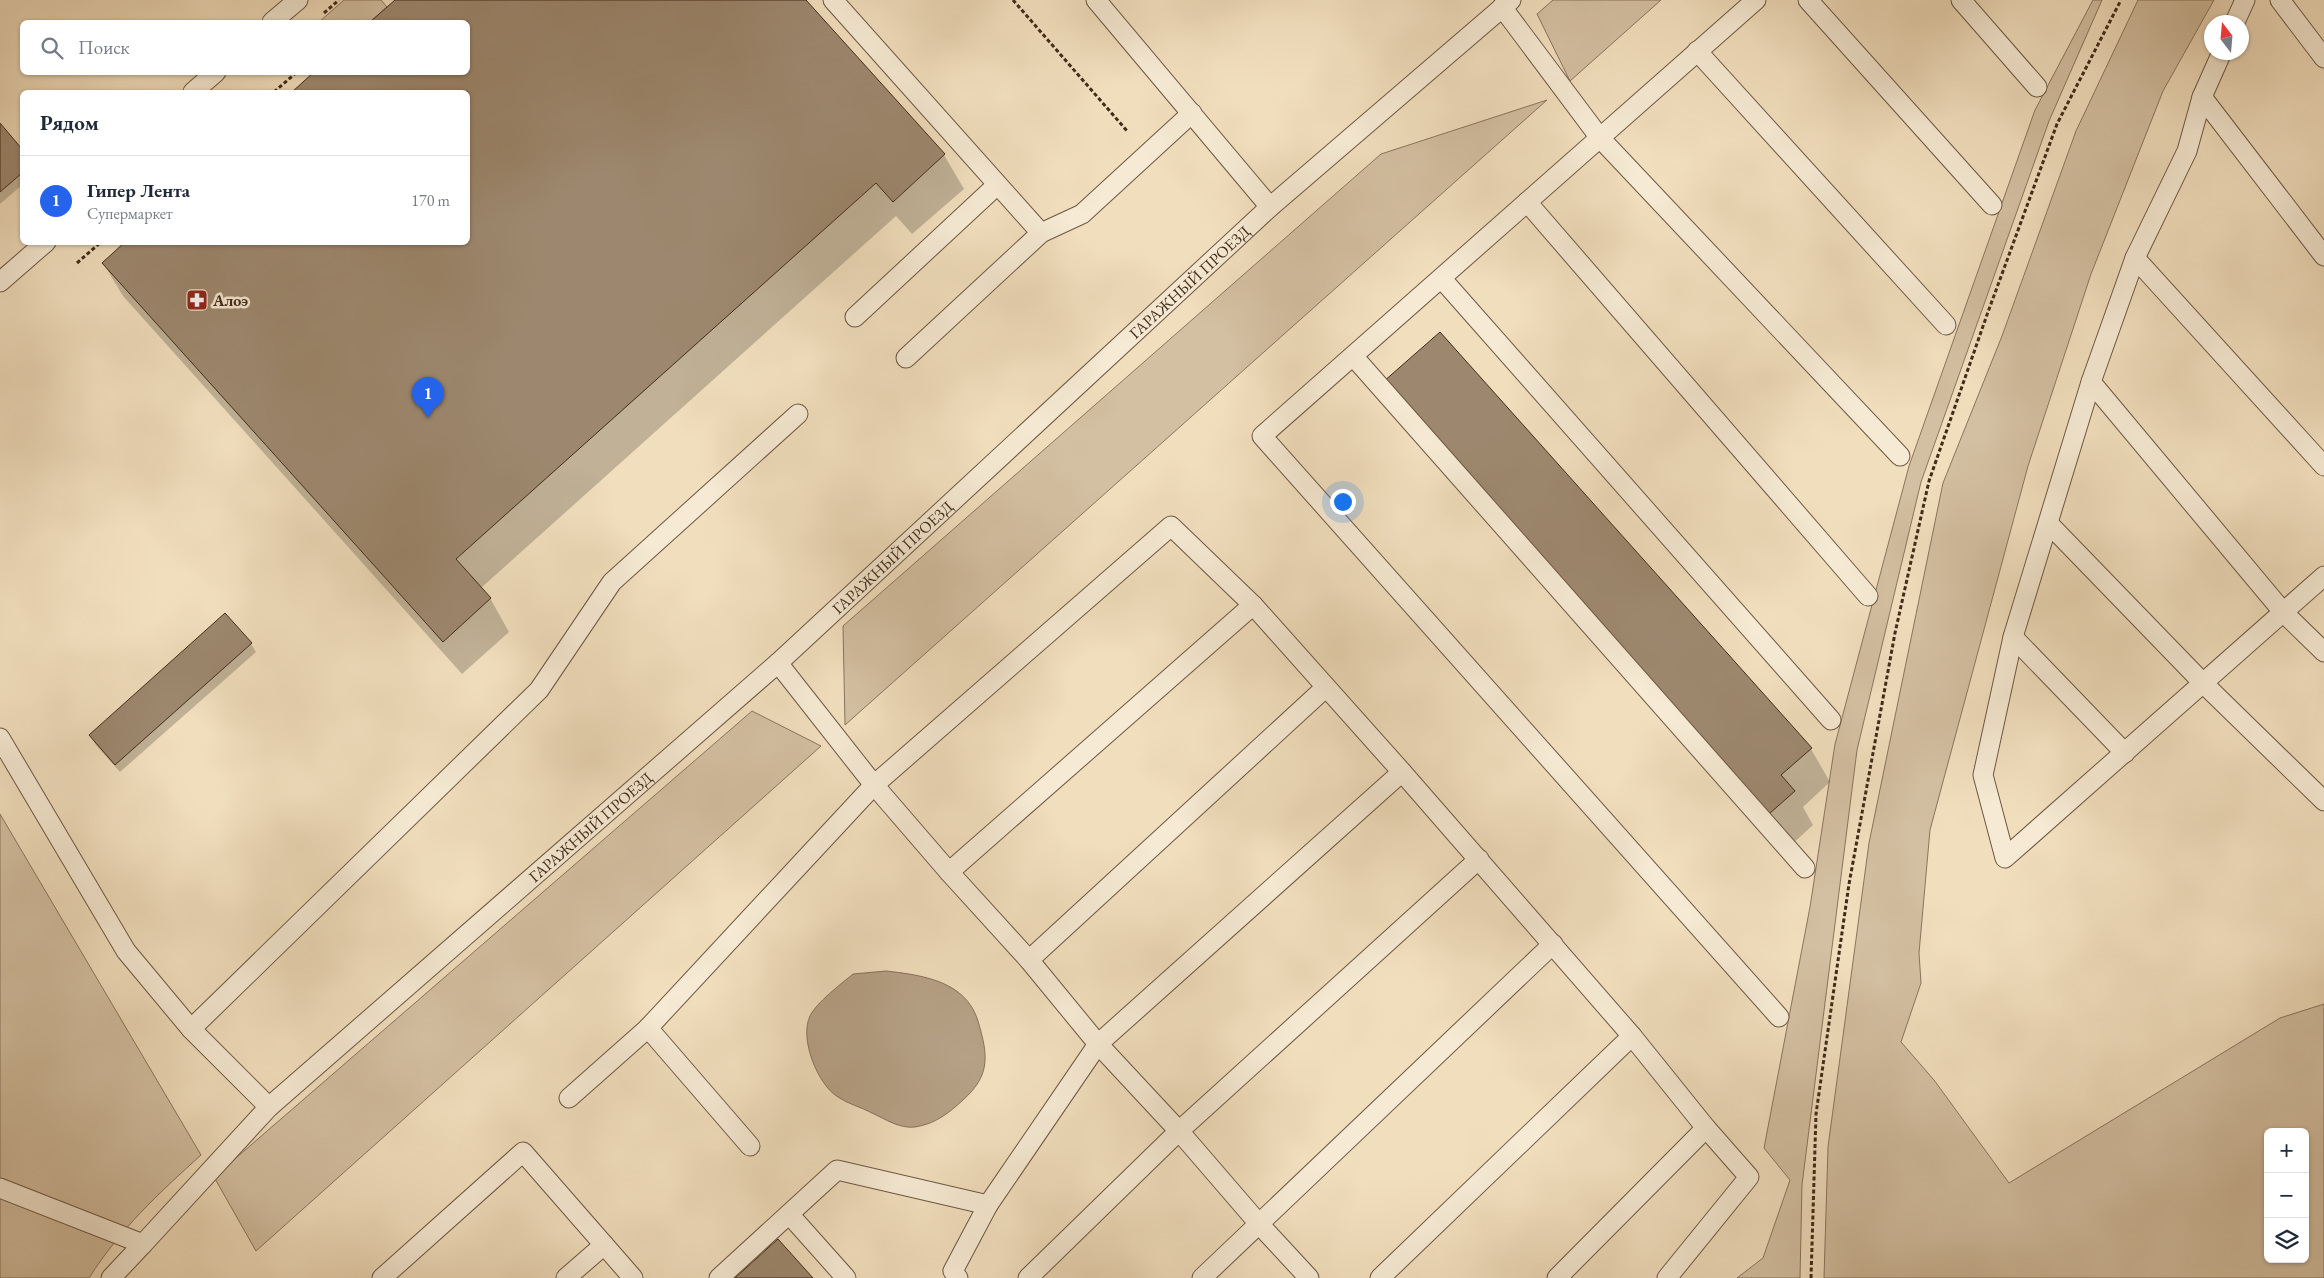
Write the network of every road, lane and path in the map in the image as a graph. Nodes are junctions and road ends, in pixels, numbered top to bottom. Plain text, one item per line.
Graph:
1 (298, 0) edge
2 (339, 0) edge
3 (833, 0) edge
4 (1013, 0) edge
5 (1756, 0) edge
6 (1808, 0) edge
7 (1961, 0) edge
8 (2121, 0) edge
9 (2244, 0) edge
10 (2280, 0) edge
11 (1102, 2) edge
12 (1507, 4) edge
13 (2238, 15) edge
14 (320, 17) dead end
15 (274, 20) edge
16 (1697, 51) junction
17 (2324, 58) edge
18 (2218, 60) edge
19 (213, 75) edge
20 (293, 75) edge
21 (2037, 87) dead end
22 (195, 90) edge
23 (276, 90) edge
24 (2202, 97) junction
25 (1192, 113) junction
26 (1600, 138) junction
27 (1149, 155) junction
28 (998, 185) junction
29 (1527, 202) junction
30 (1992, 206) dead end
31 (1270, 207) junction
32 (1041, 233) junction
33 (43, 245) edge
34 (98, 245) edge
35 (2324, 256) edge
36 (2136, 258) junction
37 (77, 263) dead end
38 (1442, 278) junction
39 (0, 282) edge
40 (855, 317) dead end
41 (1946, 325) dead end
42 (1353, 356) junction
43 (906, 358) dead end
44 (2091, 382) junction
45 (798, 414) dead end
46 (1900, 456) dead end
47 (2324, 466) edge
48 (2049, 524) junction
49 (2324, 576) edge
50 (1868, 596) dead end
51 (1253, 605) junction
52 (2284, 613) junction
53 (2013, 637) junction
54 (2324, 652) edge
55 (778, 663) junction
56 (2204, 684) junction
57 (1325, 688) junction
58 (1831, 720) dead end
59 (0, 738) edge
60 (2125, 753) junction
61 (1402, 772) junction
62 (874, 785) junction
63 (2324, 801) edge
64 (1479, 859) junction
65 (1805, 868) dead end
66 (949, 872) junction
67 (1552, 944) junction
68 (1029, 960) junction
69 (1779, 1017) dead end
70 (648, 1028) junction
71 (191, 1029) junction
72 (1632, 1036) junction
73 (1098, 1044) junction
74 (569, 1098) dead end
75 (269, 1107) junction
76 (1706, 1128) junction
77 (1179, 1130) junction
78 (750, 1146) dead end
79 (0, 1188) edge
80 (988, 1205) junction
81 (789, 1214) junction
82 (1260, 1225) junction
83 (143, 1244) junction
84 (604, 1245) junction
85 (111, 1278) edge
86 (382, 1278) edge
87 (566, 1278) edge
88 (633, 1278) edge
89 (719, 1278) edge
90 (846, 1278) edge
91 (958, 1278) edge
92 (1028, 1278) edge
93 (1202, 1278) edge
94 (1309, 1278) edge
95 (1380, 1278) edge
96 (1557, 1278) edge
97 (1667, 1278) edge
98 (1811, 1278) edge

1 - 15 lane
2 - 14 path
3 - 28 lane
4 - 27 path
5 - 16 lane
6 - 30 lane
7 - 21 lane
8 - 98 path
9 - 13 lane
10 - 17 lane
11 - 25 lane
12 - 26 lane
12 - 31 lane, ГАРАЖНЫЙ ПРОЕЗД
16 - 26 lane
16 - 41 lane
18 - 24 lane
19 - 22 lane
20 - 23 path
24 - 35 lane
24 - 36 lane
25 - 27 lane
25 - 31 lane
26 - 29 lane
26 - 46 lane
27 - 32 lane
28 - 32 lane
28 - 40 lane
29 - 38 lane
29 - 50 lane
31 - 55 lane, ГАРАЖНЫЙ ПРОЕЗД
32 - 43 lane
33 - 39 lane
34 - 37 path
36 - 44 lane
36 - 47 lane
38 - 42 lane
38 - 58 lane
42 - 65 lane
42 - 69 lane
44 - 48 lane
44 - 52 lane
45 - 71 lane
48 - 53 lane
48 - 56 lane
49 - 52 lane
51 - 57 lane
51 - 62 lane
51 - 66 lane
52 - 54 lane
52 - 56 lane
53 - 60 lane
53 - 60 lane
55 - 62 lane
55 - 75 lane, ГАРАЖНЫЙ ПРОЕЗД
56 - 60 lane
56 - 63 lane
57 - 61 lane
57 - 68 lane
59 - 71 lane
61 - 64 lane
61 - 73 lane
62 - 66 lane
62 - 70 lane
64 - 67 lane
64 - 77 lane
66 - 68 lane
67 - 72 lane
67 - 82 lane
68 - 73 lane
70 - 74 lane
70 - 78 lane
71 - 75 lane
72 - 76 lane
72 - 95 lane
73 - 77 lane
73 - 80 lane
75 - 83 lane, ГАРАЖНЫЙ ПРОЕЗД
76 - 96 lane
76 - 97 lane
77 - 82 lane
77 - 92 lane
79 - 83 lane
80 - 81 lane
80 - 91 lane
81 - 89 lane
81 - 90 lane
82 - 93 lane
82 - 94 lane
83 - 85 lane, ГАРАЖНЫЙ ПРОЕЗД
84 - 86 lane
84 - 87 lane
84 - 88 lane

